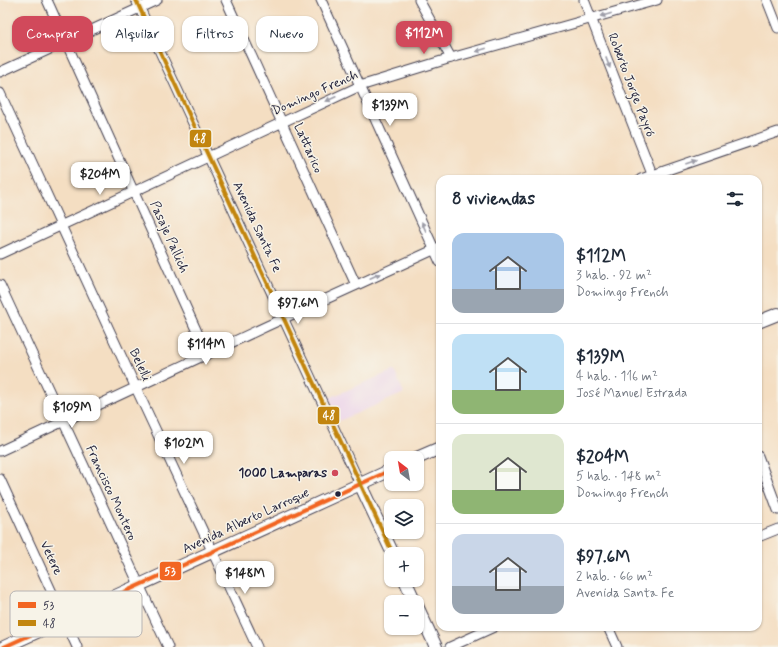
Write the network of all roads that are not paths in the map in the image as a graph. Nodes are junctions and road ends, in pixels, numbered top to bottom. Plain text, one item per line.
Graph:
1 (47, 0) edge
2 (157, 0) edge
3 (226, 0) edge
4 (321, 0) edge
5 (419, 0) edge
6 (584, 0) edge
7 (657, 0) edge
8 (767, 0) edge
9 (138, 4) edge
10 (55, 16) edge
11 (591, 19) junction
12 (93, 28) edge
13 (778, 28) edge
14 (45, 52) edge
15 (71, 52) edge
16 (451, 58) junction
17 (0, 72) edge
18 (360, 86) junction
19 (0, 93) edge
20 (282, 122) junction
21 (778, 132) edge
22 (209, 156) junction
23 (652, 175) edge
24 (659, 175) edge
25 (134, 191) junction
26 (61, 226) junction
27 (436, 246) edge
28 (436, 248) edge
29 (0, 254) edge
30 (0, 284) edge
31 (356, 285) junction
32 (778, 314) edge
33 (284, 318) junction
34 (762, 320) edge
35 (207, 354) junction
36 (136, 388) junction
37 (63, 422) junction
38 (436, 450) edge
39 (0, 451) edge
40 (424, 455) edge
41 (762, 467) edge
42 (384, 473) edge
43 (0, 479) edge
44 (360, 484) junction
45 (778, 510) edge
46 (778, 529) edge
47 (762, 535) edge
48 (390, 547) edge
49 (213, 551) junction
50 (139, 585) junction
51 (52, 591) edge
52 (126, 591) edge
53 (142, 591) edge
54 (142, 591) edge
55 (424, 621) edge
56 (485, 631) edge
57 (610, 631) edge
58 (26, 637) edge
59 (73, 637) edge
60 (4, 647) edge
61 (78, 647) edge
62 (168, 647) edge
63 (257, 647) edge
64 (436, 647) edge
65 (450, 647) edge
66 (617, 647) edge

1 - 10 street, Pasaje Pallich
2 - 9 street
3 - 20 street, Lattarico
4 - 18 street
5 - 16 street
6 - 11 street, Roberto Jorge Payró
7 -> 11 street, Domingo French
8 - 13 street
9 - 12 street
9 - 22 street, Avenida Santa Fe
11 -> 16 street, Domingo French
11 -> 23 street, Roberto Jorge Payró
14 - 17 street
15 - 25 street, Pasaje Pallich
16 - 18 street, Domingo French
18 -> 20 street, Domingo French
27 -> 18 street
19 - 26 street, Belelli
20 - 22 street, Domingo French
20 - 31 street, Lattarico
24 -> 21 street
22 - 25 street, Domingo French
22 - 33 street, Avenida Santa Fe
25 - 26 street, Domingo French
25 - 35 street, Pasaje Pallich
26 - 29 street, Domingo French
26 - 36 street, Belelli
31 -> 28 street
30 - 37 street, Francisco Montero
31 - 33 street
32 - 34 main road
33 - 35 street
33 - 44 street, Avenida Santa Fe
35 - 36 street
36 - 37 street
36 - 49 street, Belelli
37 - 39 street
37 - 50 street, Francisco Montero
38 - 40 main road
41 - 45 street
42 - 44 main road, Avenida Alberto Larroque
43 - 51 street, Vetere
44 - 48 main road, Avenida Santa Fe
44 - 49 main road, Avenida Alberto Larroque
46 - 47 street
49 - 50 main road, Avenida Alberto Larroque
49 - 63 street, Belelli
50 - 52 main road, Avenida Alberto Larroque
50 - 53 street, Francisco Montero
54 - 62 street, Francisco Montero
55 - 64 main road
56 - 65 street
57 - 66 street
58 - 60 main road, Avenida Alberto Larroque
59 - 61 street, Vetere

